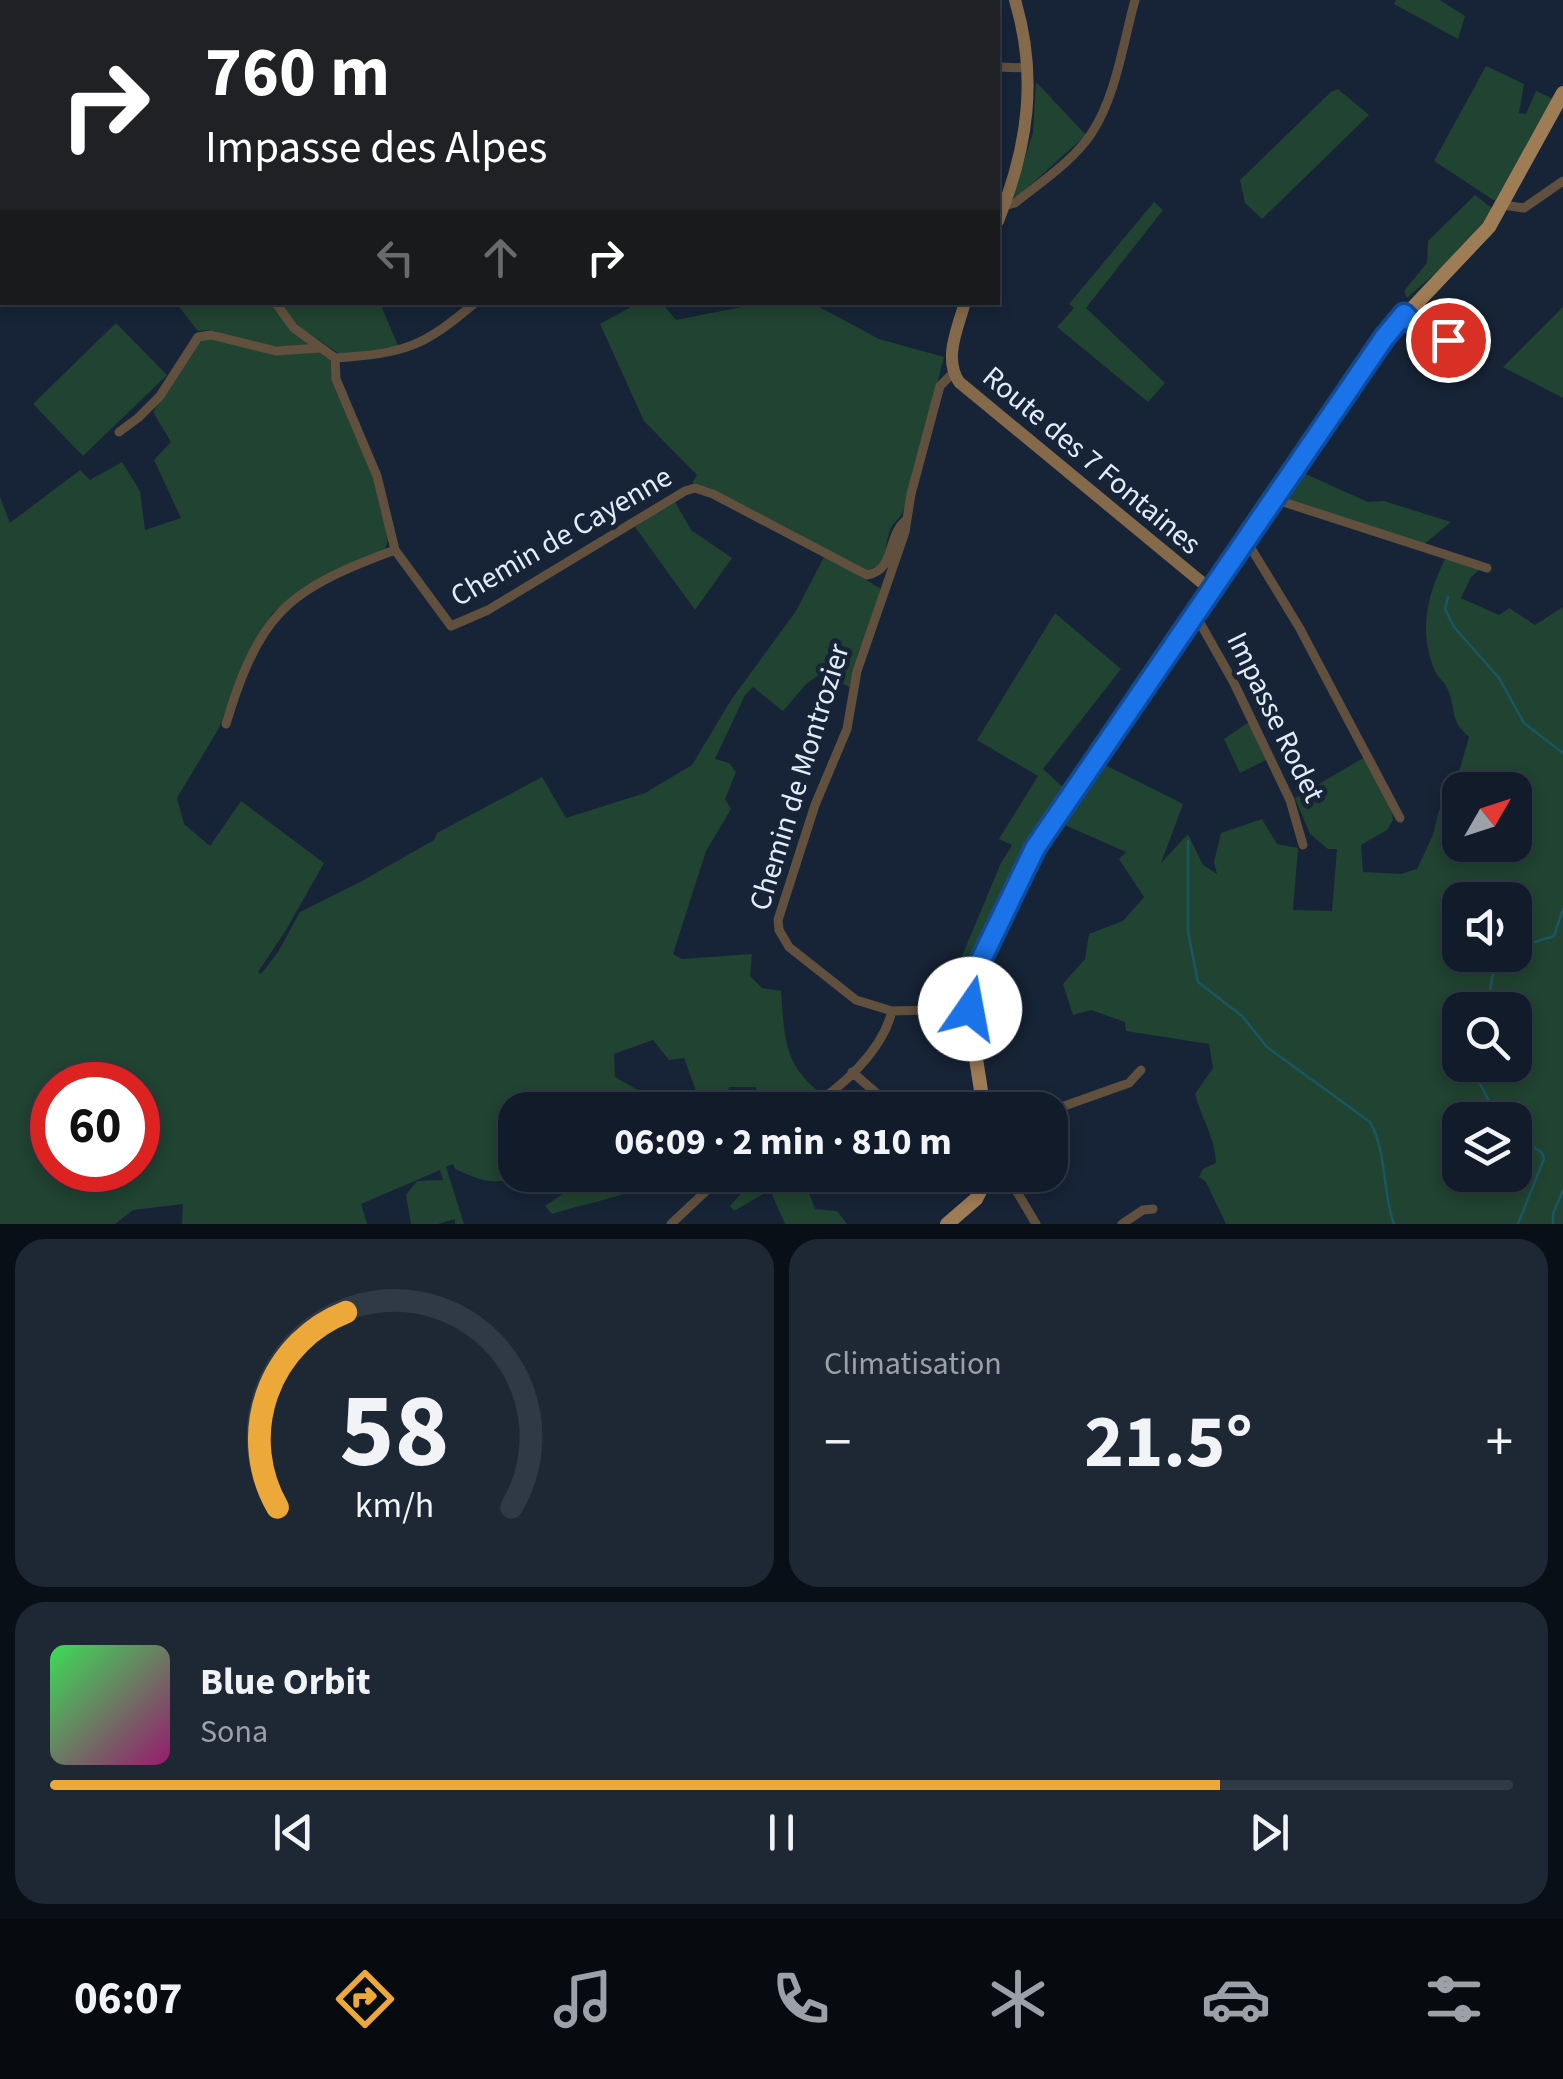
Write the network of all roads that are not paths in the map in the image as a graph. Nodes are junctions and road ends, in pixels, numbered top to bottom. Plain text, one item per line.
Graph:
1 (1016, 0) edge
2 (1136, 0) edge
3 (1000, 67) edge
4 (1028, 68) junction
5 (1563, 93) edge
6 (1561, 188) edge
7 (1004, 206) junction
8 (1503, 206) junction
9 (1000, 216) edge
10 (278, 305) edge
11 (472, 305) edge
12 (964, 305) edge
13 (1404, 314) junction
14 (320, 348) junction
15 (1472, 352) dead end
16 (335, 358) junction
17 (953, 373) junction
18 (118, 432) dead end
19 (1274, 499) junction
20 (906, 520) junction
21 (1246, 540) junction
22 (395, 550) junction
23 (1487, 568) dead end
24 (1211, 590) junction
25 (1195, 614) junction
26 (226, 724) dead end
27 (1400, 818) dead end
28 (1303, 845) dead end
29 (970, 1009) junction
30 (892, 1011) junction
31 (1141, 1070) dead end
32 (852, 1072) junction
33 (828, 1092) edge
34 (875, 1092) edge
35 (982, 1092) edge
36 (1068, 1105) edge
37 (705, 1192) edge
38 (980, 1192) edge
39 (1017, 1192) edge
40 (1153, 1210) dead end
41 (670, 1224) edge
42 (947, 1224) edge
43 (1036, 1224) edge
44 (1122, 1224) edge

1 - 4 street
2 - 7 street
3 - 4 street
4 - 7 street
5 - 8 main road
6 - 8 street
7 - 9 street
8 - 13 main road
10 - 14 street
11 - 16 street
12 - 17 street, Route des 7 Fontaines
13 - 15 street
13 - 19 main road
14 - 16 street
14 - 18 street
16 - 22 street, Chemin de Cayenne
17 - 20 street, Chemin de Montrozier
17 - 24 street, Route des 7 Fontaines
19 - 21 main road
19 - 23 street
20 - 22 street, Chemin de Cayenne
20 - 30 street, Chemin de Montrozier
21 - 24 main road
21 - 27 street
22 - 26 street
24 - 25 main road
25 - 28 street, Impasse Rodet
25 - 29 main road
29 - 30 street, Chemin de Montrozier
29 - 35 main road
30 - 32 street
31 - 36 street
32 - 33 street
32 - 34 street
37 - 41 street
38 - 42 main road
39 - 43 street
40 - 44 street

